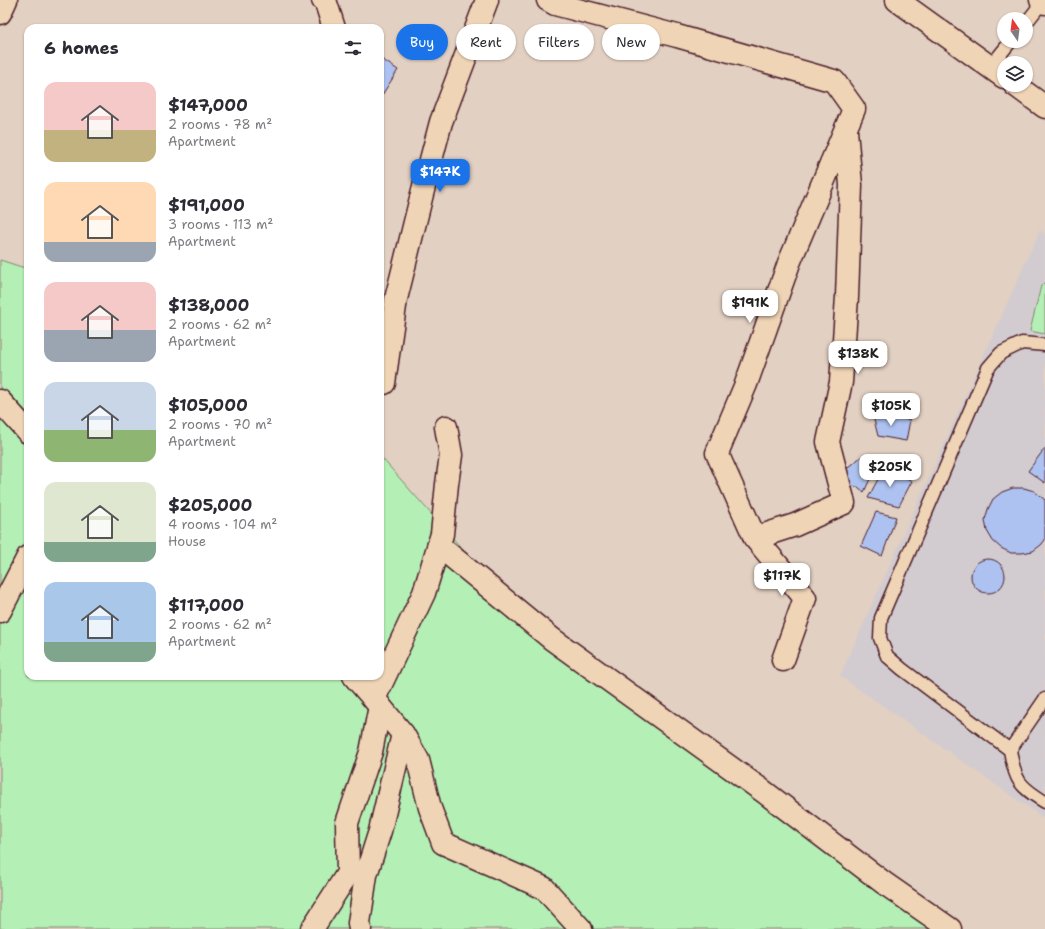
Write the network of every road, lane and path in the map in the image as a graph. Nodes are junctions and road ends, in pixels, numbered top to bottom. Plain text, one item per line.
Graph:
1 (6, 0) edge
2 (323, 0) edge
3 (487, 0) edge
4 (548, 0) edge
5 (897, 0) edge
6 (1043, 1) edge
7 (0, 13) edge
8 (1033, 14) edge
9 (333, 24) edge
10 (997, 72) edge
11 (1025, 92) edge
12 (1045, 107) edge
13 (846, 129) junction
14 (1045, 345) edge
15 (384, 383) dead end
16 (0, 401) edge
17 (446, 427) dead end
18 (24, 428) edge
19 (755, 538) junction
20 (439, 546) junction
21 (24, 565) edge
22 (0, 611) edge
23 (782, 660) dead end
24 (384, 678) edge
25 (357, 680) edge
26 (383, 680) edge
27 (374, 699) junction
28 (1045, 699) edge
29 (403, 734) junction
30 (1010, 750) junction
31 (1045, 802) edge
32 (312, 929) edge
33 (360, 929) edge
34 (581, 929) edge
35 (950, 929) edge

1 - 7 main road
2 - 9 main road
3 - 15 main road
4 - 13 main road
5 - 10 main road
6 - 8 lane
11 - 12 main road
13 - 19 main road
13 - 19 main road
14 - 30 lane
16 - 18 main road
17 - 20 main road
19 - 23 main road
20 - 24 main road
20 - 35 main road
21 - 22 main road
25 - 27 main road
26 - 27 main road
27 - 29 main road
27 - 32 main road
28 - 30 lane
29 - 33 main road
29 - 34 main road
30 - 31 lane

